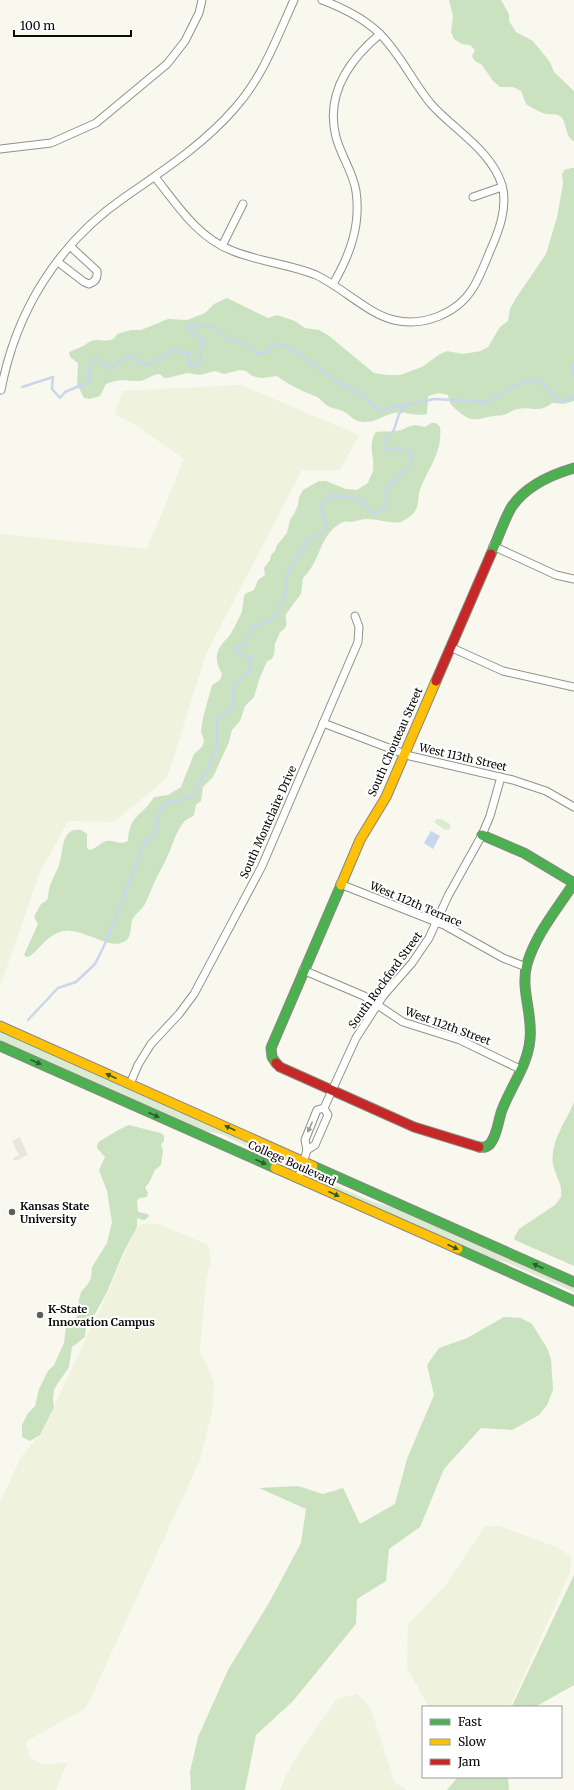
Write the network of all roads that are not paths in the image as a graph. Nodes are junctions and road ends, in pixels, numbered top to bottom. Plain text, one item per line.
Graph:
1 (202, 0) edge
2 (294, 0) edge
3 (322, 0) edge
4 (380, 34) junction
5 (0, 149) edge
6 (155, 177) junction
7 (502, 186) junction
8 (472, 197) dead end
9 (243, 204) dead end
10 (70, 246) junction
11 (222, 246) junction
12 (58, 262) junction
13 (333, 284) junction
14 (1, 390) dead end
15 (574, 468) edge
16 (493, 546) junction
17 (574, 579) edge
18 (355, 616) dead end
19 (450, 647) junction
20 (574, 687) edge
21 (324, 723) junction
22 (405, 754) junction
23 (501, 777) junction
24 (574, 807) edge
25 (482, 835) junction
26 (574, 883) edge
27 (340, 884) junction
28 (436, 922) junction
29 (526, 967) junction
30 (303, 970) junction
31 (377, 1006) junction
32 (0, 1026) edge
33 (0, 1046) edge
34 (522, 1070) junction
35 (130, 1084) junction
36 (332, 1090) junction
37 (324, 1108) junction
38 (307, 1150) junction
39 (304, 1161) junction
40 (298, 1179) junction
41 (574, 1282) edge
42 (574, 1301) edge

1 - 5 street
2 - 6 street
3 - 4 street
4 - 7 street
4 - 13 street
6 - 10 street
6 - 11 street
7 - 8 street
7 - 13 street
9 - 11 street
10 - 12 street
10 - 12 street
11 - 13 street
12 - 14 street
15 - 16 street, South Chouteau Street
16 - 17 street
16 - 19 street, South Chouteau Street
18 - 21 street, South Montclaire Drive
19 - 20 street
19 - 22 street, South Chouteau Street
21 - 22 street, West 113th Street
21 - 35 street, South Montclaire Drive
22 - 23 street, West 113th Street
22 - 27 street, South Chouteau Street
23 - 24 street, West 113th Street
23 - 25 street, South Rockford Street
25 - 26 street
25 - 28 street, South Rockford Street
26 - 29 street
27 - 28 street, West 112th Terrace
27 - 30 street, South Chouteau Street
28 - 29 street, West 112th Terrace
28 - 31 street, South Rockford Street
29 - 34 street
30 - 31 street, West 112th Street
30 - 36 street, South Chouteau Street
31 - 34 street, West 112th Street
31 - 36 street, South Rockford Street
35 -> 32 street, College Boulevard
33 -> 40 street, College Boulevard
34 - 36 street
39 -> 35 street, College Boulevard
36 - 37 street, South Rockford Street
37 -> 38 street, South Rockford Street
37 - 38 street, South Rockford Street
38 - 39 street, South Rockford Street
39 - 40 street, South Rockford Street
41 -> 39 street, College Boulevard
40 -> 42 street, College Boulevard

